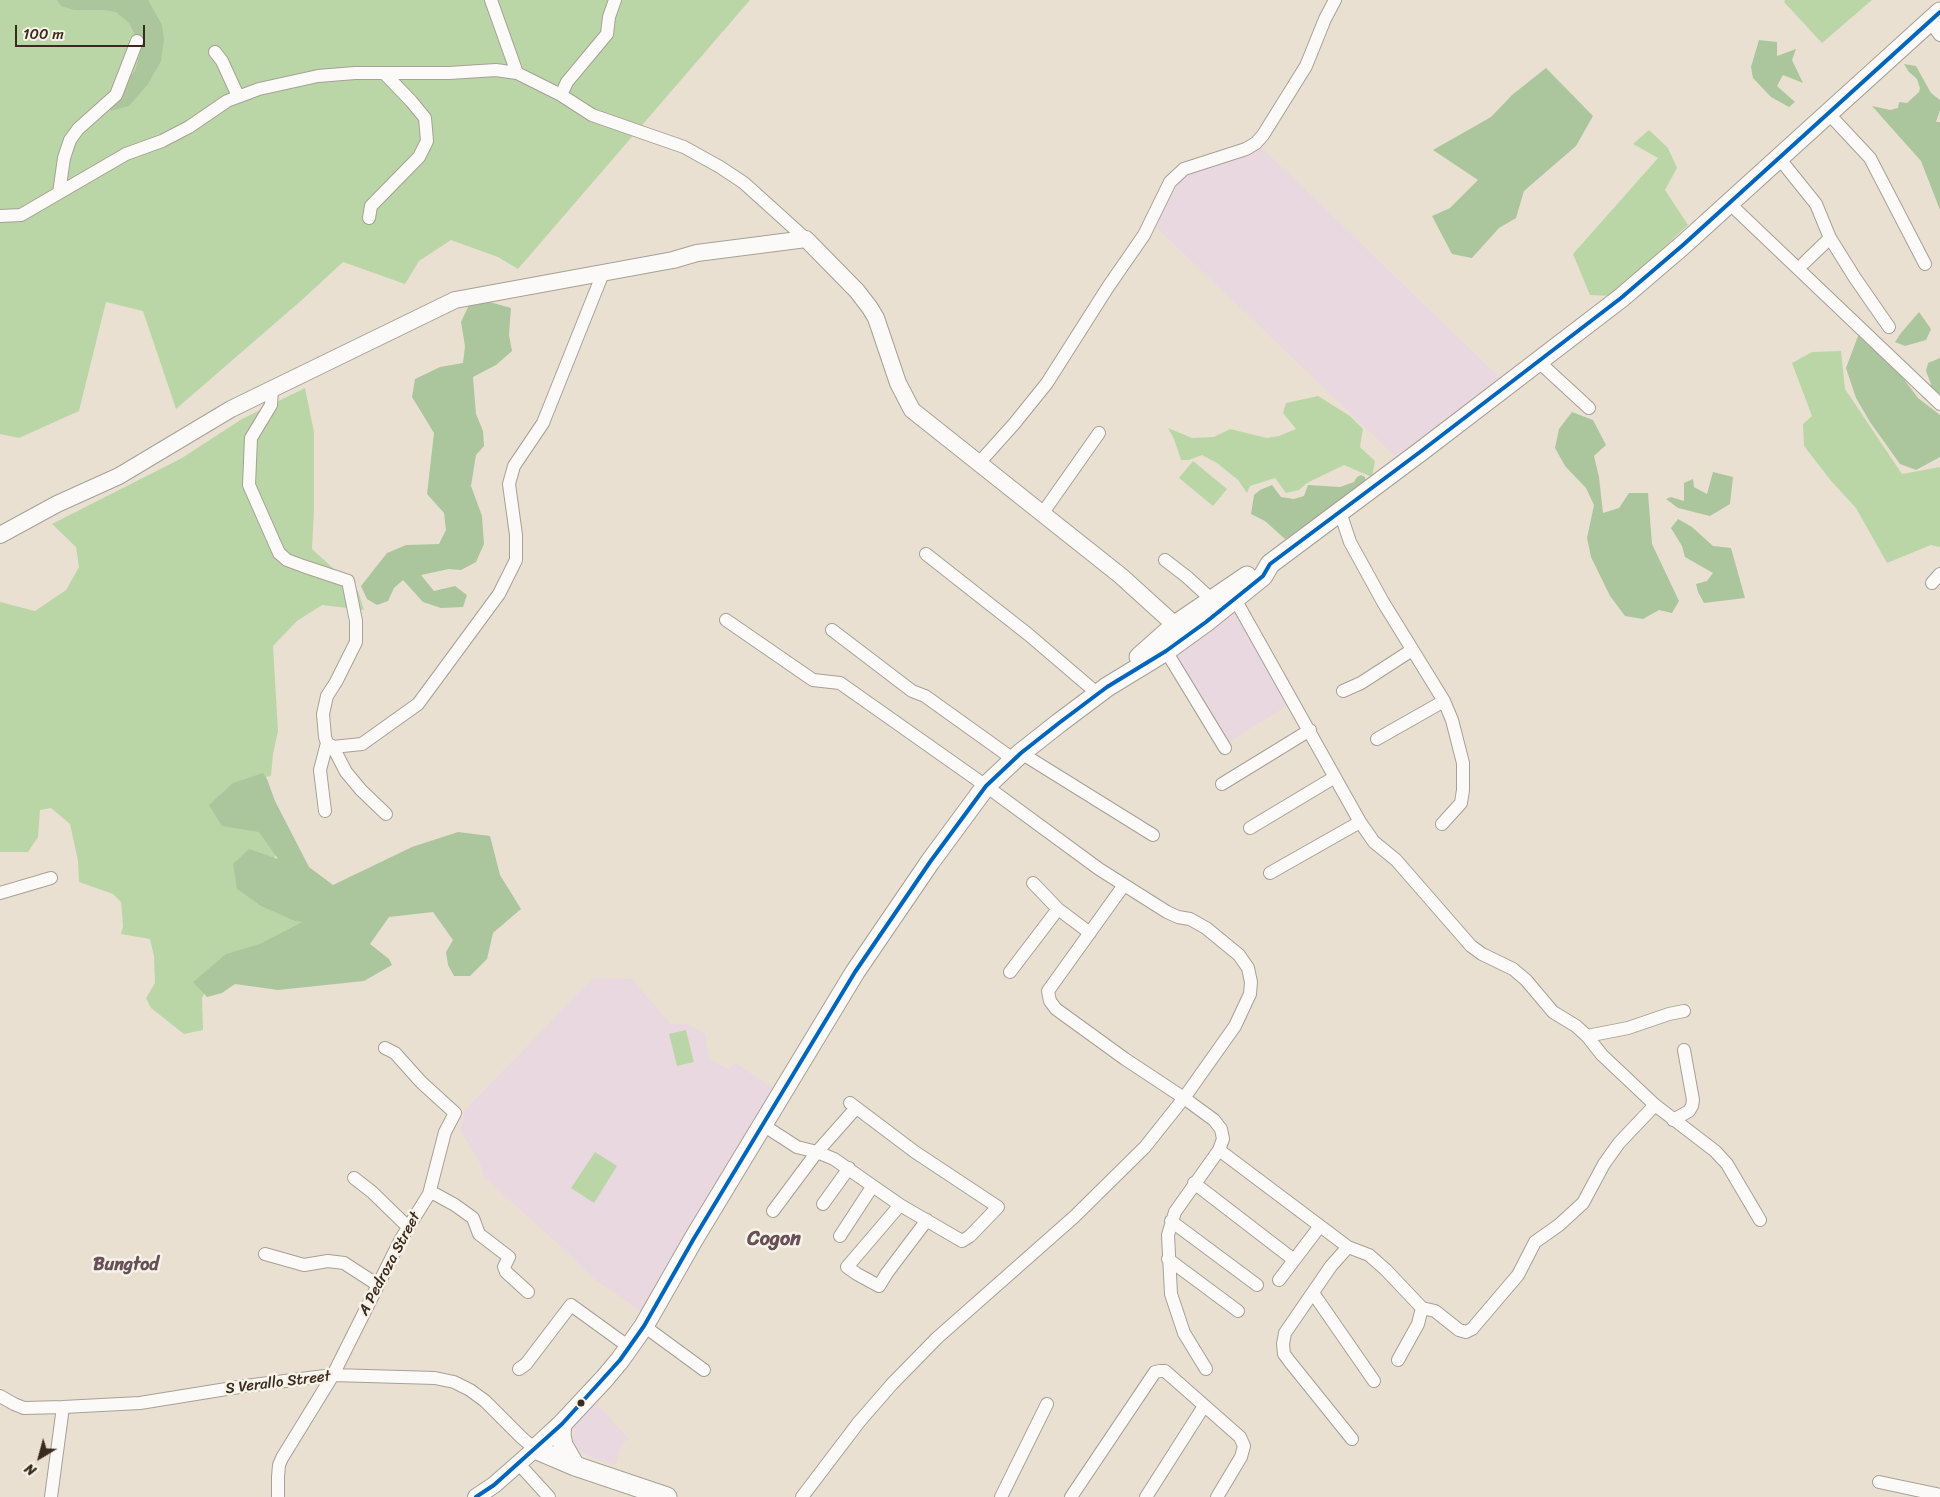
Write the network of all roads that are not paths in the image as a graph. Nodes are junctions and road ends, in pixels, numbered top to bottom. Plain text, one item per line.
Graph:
1 (491, 0) edge
2 (615, 0) edge
3 (1335, 0) edge
4 (1936, 23) edge
5 (137, 41) dead end
6 (215, 52) dead end
7 (384, 73) junction
8 (517, 73) junction
9 (561, 95) junction
10 (238, 96) junction
11 (1828, 113) junction
12 (1779, 158) junction
13 (59, 193) junction
14 (1729, 203) junction
15 (0, 216) edge
16 (369, 218) dead end
17 (1830, 238) junction
18 (806, 239) junction
19 (1804, 264) dead end
20 (1926, 264) dead end
21 (603, 273) junction
22 (1889, 327) dead end
23 (1540, 362) junction
24 (273, 388) junction
25 (1940, 404) edge
26 (1590, 408) dead end
27 (1099, 433) dead end
28 (979, 464) junction
29 (1340, 512) junction
30 (1042, 514) junction
31 (0, 535) edge
32 (926, 554) dead end
33 (1165, 560) dead end
34 (1232, 594) junction
35 (1211, 599) junction
36 (726, 620) dead end
37 (1196, 620) junction
38 (832, 630) dead end
39 (1180, 632) junction
40 (1412, 650) junction
41 (1166, 651) junction
42 (1102, 690) junction
43 (1342, 691) dead end
44 (1444, 701) junction
45 (1310, 730) junction
46 (1377, 738) dead end
47 (330, 745) junction
48 (1225, 748) dead end
49 (1017, 756) junction
50 (1335, 777) junction
51 (1222, 784) dead end
52 (986, 786) junction
53 (325, 811) dead end
54 (386, 814) dead end
55 (1360, 822) junction
56 (1442, 824) dead end
57 (1250, 828) dead end
58 (1153, 835) dead end
59 (1270, 872) dead end
60 (51, 878) dead end
61 (1033, 883) dead end
62 (1124, 886) junction
63 (0, 893) edge
64 (1058, 909) junction
65 (1090, 933) junction
66 (1010, 972) dead end
67 (1684, 1011) dead end
68 (1587, 1036) junction
69 (386, 1048) dead end
70 (1684, 1050) dead end
71 (1184, 1098) junction
72 (1655, 1105) junction
73 (1673, 1120) junction
74 (762, 1125) junction
75 (1219, 1150) junction
76 (817, 1152) junction
77 (849, 1168) junction
78 (354, 1178) dead end
79 (1194, 1183) junction
80 (872, 1187) junction
81 (429, 1194) junction
82 (823, 1204) dead end
83 (900, 1205) junction
84 (773, 1211) dead end
85 (926, 1220) junction
86 (1760, 1220) dead end
87 (1171, 1221) junction
88 (408, 1226) junction
89 (1320, 1226) junction
90 (840, 1236) dead end
91 (1348, 1247) junction
92 (265, 1254) dead end
93 (1168, 1259) junction
94 (1294, 1260) junction
95 (1279, 1280) dead end
96 (378, 1285) junction
97 (1257, 1285) dead end
98 (528, 1292) dead end
99 (1313, 1293) junction
100 (1422, 1308) junction
101 (1238, 1311) dead end
102 (644, 1326) junction
103 (629, 1347) junction
104 (1398, 1360) dead end
105 (519, 1369) dead end
106 (1206, 1369) dead end
107 (704, 1370) dead end
108 (333, 1375) junction
109 (1374, 1381) dead end
110 (0, 1396) edge
111 (1047, 1404) dead end
112 (1204, 1406) junction
113 (63, 1407) junction
114 (562, 1424) junction
115 (1352, 1439) dead end
116 (535, 1449) junction
117 (518, 1463) junction
118 (575, 1466) junction
119 (1879, 1482) dead end
120 (1940, 1495) edge
121 (50, 1497) edge
122 (278, 1497) edge
123 (476, 1497) edge
124 (549, 1497) edge
125 (666, 1497) edge
126 (802, 1497) edge
127 (1000, 1497) edge
128 (1071, 1497) edge
129 (1146, 1497) edge
130 (1217, 1497) edge

1 - 8 street
2 - 9 street
3 - 28 street
4 - 11 highway
5 - 13 street
6 - 10 street
7 - 8 street
7 - 10 street
7 - 16 street
8 - 9 street
9 - 18 street
10 - 13 street
11 - 12 highway
11 - 20 street
12 - 14 highway
12 - 17 street
13 - 15 street
14 - 23 highway
14 - 25 street
17 - 19 street
17 - 22 street
18 - 21 main road
18 - 28 main road
21 - 24 main road
21 - 47 street
23 - 26 street
23 - 29 highway
24 - 31 main road
24 - 47 street
27 - 30 street
28 - 30 main road
29 - 34 highway
29 - 40 street
30 - 39 main road
32 - 42 street
33 - 35 street
34 - 35 highway
34 - 37 highway
34 - 45 street
35 - 37 highway
36 - 52 street
37 - 39 highway
38 - 49 street
39 - 41 highway
39 - 42 highway
40 - 43 street
40 - 44 street
41 - 42 highway
41 - 48 street
42 - 49 highway
44 - 46 street
44 - 56 street
45 - 50 street
45 - 51 street
47 - 53 street
47 - 54 street
49 - 52 highway
49 - 58 street
50 - 55 street
50 - 57 street
52 - 62 street
52 - 74 highway
55 - 59 street
55 - 68 street
60 - 63 street
61 - 64 street
62 - 65 street
62 - 71 street
64 - 65 street
64 - 66 street
65 - 71 street
67 - 68 street
68 - 72 street
69 - 81 street, A Pedroza Street
70 - 73 street
71 - 75 street
71 - 126 street
72 - 73 street
72 - 100 street
73 - 86 street
74 - 76 street
74 - 102 highway
75 - 79 street
75 - 89 street
76 - 77 street
76 - 84 street
76 - 85 street
77 - 80 street
77 - 82 street
78 - 88 street
79 - 87 street
79 - 94 street
80 - 83 street
80 - 90 street
81 - 88 street, A Pedroza Street
81 - 98 street
83 - 85 street
83 - 85 street
87 - 93 street
87 - 97 street
88 - 96 street, A Pedroza Street
89 - 91 street
89 - 94 street
91 - 99 street
91 - 100 street
92 - 96 street
93 - 101 street
93 - 106 street
94 - 95 street
96 - 108 street, A Pedroza Street
99 - 109 street
99 - 115 street
100 - 104 street
102 - 103 highway
102 - 107 street
103 - 105 street
103 - 114 highway
108 - 113 street, S Verallo Street
108 - 116 street, S Verallo Street
108 - 122 street, A Pedroza Street
110 - 113 street, S Verallo Street
111 - 127 street
112 - 128 street
112 - 129 street
112 - 130 street
113 - 121 street
114 - 116 highway
114 - 118 highway
116 - 117 main road
116 - 118 highway
117 - 123 main road
117 - 124 street
118 - 125 highway
119 - 120 street

